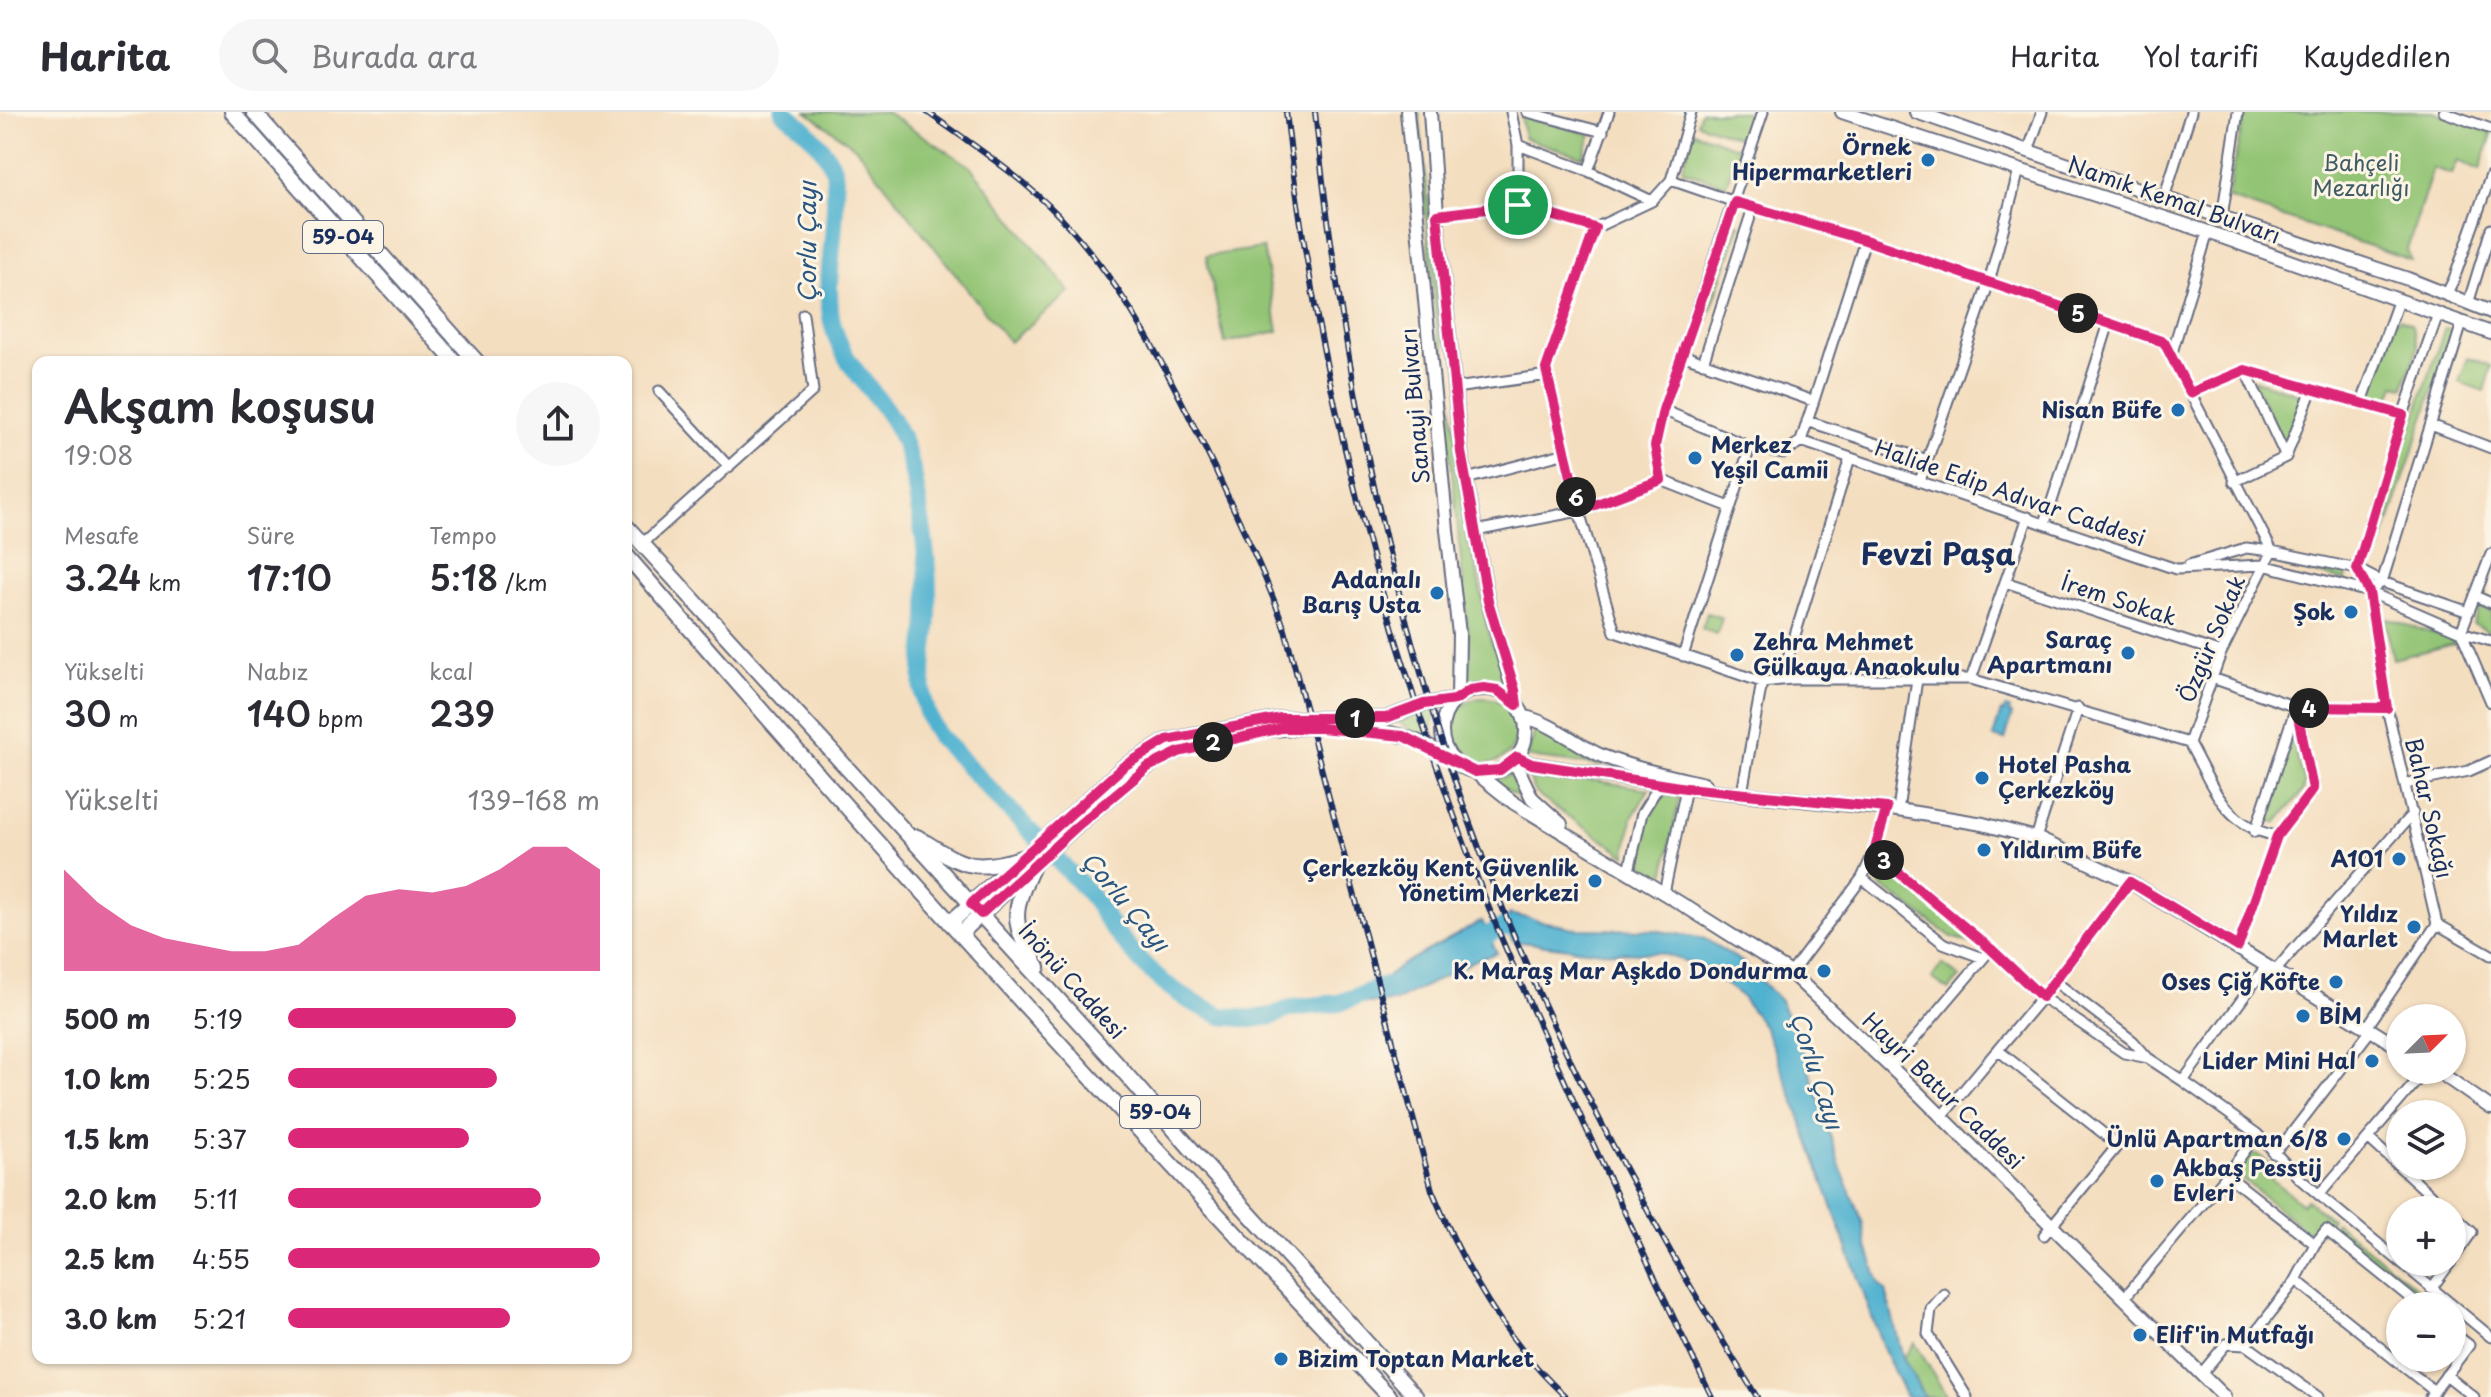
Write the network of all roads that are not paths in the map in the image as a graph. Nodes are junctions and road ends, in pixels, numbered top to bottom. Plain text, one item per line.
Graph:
1 (232, 112) edge
2 (254, 112) edge
3 (1407, 112) edge
4 (1430, 112) edge
5 (1511, 112) edge
6 (1527, 112) edge
7 (1609, 112) edge
8 (1691, 112) edge
9 (1763, 112) edge
10 (1842, 112) edge
11 (1916, 112) edge
12 (2042, 112) edge
13 (2238, 112) edge
14 (2444, 112) edge
15 (2187, 113) edge
16 (2491, 129) edge
17 (1603, 132) junction
18 (1518, 145) junction
19 (2028, 151) junction
20 (2019, 170) junction
21 (1588, 171) junction
22 (2491, 175) edge
23 (1671, 180) junction
24 (2164, 198) junction
25 (1652, 201) junction
26 (1735, 202) junction
27 (1518, 205) junction
28 (1753, 208) junction
29 (1437, 215) junction
30 (2222, 217) junction
31 (1595, 228) junction
32 (2491, 229) edge
33 (2208, 232) junction
34 (1865, 240) junction
35 (1989, 282) junction
36 (2446, 295) junction
37 (2399, 299) junction
38 (2468, 304) junction
39 (2491, 312) edge
40 (803, 314) dead end
41 (2438, 314) junction
42 (2109, 323) junction
43 (2462, 323) junction
44 (2491, 333) edge
45 (1682, 355) junction
46 (450, 356) edge
47 (472, 356) edge
48 (2171, 356) junction
49 (1703, 363) junction
50 (2245, 370) junction
51 (1548, 375) junction
52 (1455, 388) junction
53 (2312, 389) junction
54 (659, 391) dead end
55 (2190, 393) junction
56 (1813, 401) junction
57 (2362, 402) junction
58 (1663, 410) junction
59 (2403, 415) junction
60 (1807, 421) junction
61 (2431, 425) junction
62 (1801, 441) junction
63 (1750, 447) junction
64 (2491, 448) edge
65 (1566, 453) junction
66 (2286, 457) junction
67 (1850, 458) junction
68 (1927, 460) junction
69 (729, 467) junction
70 (1466, 479) junction
71 (1661, 480) junction
72 (1920, 481) junction
73 (2234, 482) junction
74 (1730, 507) junction
75 (1579, 511) junction
76 (2028, 517) junction
77 (2045, 523) junction
78 (1475, 531) junction
79 (632, 533) edge
80 (642, 544) junction
81 (2272, 551) junction
82 (2491, 554) edge
83 (632, 562) edge
84 (2263, 565) junction
85 (2176, 569) junction
86 (2357, 569) junction
87 (2005, 582) junction
88 (2382, 582) junction
89 (2369, 592) junction
90 (2475, 596) junction
91 (2491, 603) edge
92 (2469, 612) junction
93 (2461, 632) junction
94 (2491, 641) edge
95 (2221, 653) junction
96 (1683, 656) junction
97 (2212, 678) junction
98 (1917, 679) junction
99 (1971, 679) junction
100 (1781, 680) junction
101 (1762, 682) junction
102 (1456, 699) junction
103 (2491, 702) edge
104 (1517, 705) junction
105 (2296, 707) junction
106 (2078, 708) junction
107 (2387, 708) junction
108 (1524, 717) junction
109 (2189, 743) junction
110 (1516, 758) junction
111 (1452, 759) junction
112 (2491, 761) edge
113 (1475, 772) junction
114 (1660, 784) junction
115 (2405, 784) junction
116 (1686, 788) junction
117 (1742, 793) junction
118 (1893, 809) junction
119 (2413, 813) junction
120 (1072, 822) junction
121 (903, 828) junction
122 (2255, 832) junction
123 (2277, 836) junction
124 (2036, 838) junction
125 (1874, 852) junction
126 (1601, 855) junction
127 (1028, 862) junction
128 (1629, 871) junction
129 (1862, 878) junction
130 (2130, 882) junction
131 (1664, 893) junction
132 (976, 909) junction
133 (2437, 924) junction
134 (955, 928) junction
135 (2238, 947) junction
136 (1991, 949) junction
137 (2491, 955) edge
138 (1983, 958) junction
139 (2271, 968) junction
140 (1791, 973) junction
141 (2053, 980) junction
142 (2042, 997) junction
143 (1058, 998) junction
144 (2369, 1029) junction
145 (2386, 1039) edge
146 (1999, 1051) junction
147 (2148, 1058) junction
148 (1890, 1068) junction
149 (2183, 1081) junction
150 (2414, 1084) edge
151 (2456, 1084) edge
152 (2491, 1108) edge
153 (1942, 1116) junction
154 (2257, 1134) junction
155 (2368, 1138) junction
156 (2273, 1153) junction
157 (2227, 1175) junction
158 (2319, 1195) junction
159 (2432, 1196) edge
160 (2048, 1230) junction
161 (2315, 1244) junction
162 (2440, 1276) edge
163 (2296, 1280) junction
164 (2431, 1289) junction
165 (2403, 1292) edge
166 (1944, 1294) dead end
167 (2125, 1297) junction
168 (2481, 1329) junction
169 (2491, 1337) edge
170 (2466, 1343) edge
171 (2246, 1345) junction
172 (2469, 1345) junction
173 (2201, 1374) junction
174 (2446, 1375) junction
175 (2432, 1394) edge
176 (1390, 1397) edge
177 (1416, 1397) edge
178 (1967, 1397) edge
179 (2224, 1397) edge
180 (2318, 1397) edge
181 (2474, 1397) edge

1 - 46 main road, 59-04
2 - 47 main road, 59-04
3 - 102 main road, Sanayi Bulvarı
4 - 29 main road, Sanayi Bulvarı
5 - 18 street
6 - 17 street
7 - 17 street
8 - 23 street
9 - 26 street
10 - 20 main road, Namık Kemal Bulvarı
11 - 19 main road, Namık Kemal Bulvarı
12 - 19 street
13 - 30 street
14 - 16 street
15 - 24 street
17 - 21 street
18 - 21 street
18 - 27 street
19 - 24 main road, Namık Kemal Bulvarı
20 - 33 main road, Namık Kemal Bulvarı
20 - 35 street
21 - 25 street
22 - 36 street
23 - 25 street
23 - 26 street
24 - 30 main road, Namık Kemal Bulvarı
25 - 31 street
26 - 28 street
26 - 45 street
27 - 29 street
27 - 31 street
28 - 34 street
28 - 49 street
29 - 52 main road, Sanayi Bulvarı
30 - 36 main road, Namık Kemal Bulvarı
31 - 51 street
32 - 38 street
33 - 37 main road, Namık Kemal Bulvarı
33 - 48 street
34 - 35 street
34 - 56 street
35 - 42 street
35 - 68 street
36 - 38 main road, Namık Kemal Bulvarı
36 - 41 main road
37 - 41 main road, Namık Kemal Bulvarı
37 - 57 street
38 - 39 main road, Namık Kemal Bulvarı
38 - 43 main road
40 - 69 street
41 - 43 main road, Namık Kemal Bulvarı
41 - 59 street
42 - 48 street
42 - 77 street
43 - 44 main road, Namık Kemal Bulvarı
43 - 61 street
45 - 49 street
45 - 58 street
48 - 55 street
49 - 56 street
50 - 53 street
50 - 55 street
50 - 66 street
51 - 52 street
51 - 65 street
52 - 70 main road, Sanayi Bulvarı
53 - 57 street
53 - 66 street
54 - 69 street
55 - 73 street
56 - 60 street
57 - 59 street
58 - 63 street
58 - 71 street
59 - 86 street
60 - 62 street
60 - 68 street, Halide Edip Adıvar Caddesi
61 - 64 street
61 - 88 street
62 - 63 street
62 - 67 street, Halide Edip Adıvar Caddesi
63 - 74 street
65 - 70 street
65 - 75 street
66 - 73 street
67 - 72 street, Halide Edip Adıvar Caddesi
67 - 100 street
68 - 72 street
69 - 80 street
70 - 78 main road, Sanayi Bulvarı
71 - 74 street
71 - 75 street
72 - 76 street, Halide Edip Adıvar Caddesi
73 - 81 street
74 - 96 street
75 - 78 street
75 - 96 street
76 - 77 street, Halide Edip Adıvar Caddesi
76 - 87 street
77 - 85 street, Halide Edip Adıvar Caddesi
78 - 104 main road, Sanayi Bulvarı
79 - 80 main road, İnönü Caddesi / 59-04
80 - 121 main road, İnönü Caddesi / 59-04
81 - 84 street, Özgür Sokak
81 - 85 street
81 - 86 street
82 - 90 street
83 - 134 main road, 59-04
84 - 85 street, Halide Edip Adıvar Caddesi
84 - 89 street, Halide Edip Adıvar Caddesi
84 - 95 street, Özgür Sokak
86 - 88 street
86 - 89 street, Bahar Sokağı
87 - 95 street, İrem Sokak
87 - 99 street
88 - 89 street
88 - 92 street
89 - 93 street, Halide Edip Adıvar Caddesi
89 - 107 street, Bahar Sokağı
90 - 91 street
90 - 92 street
92 - 93 street
93 - 94 street, Halide Edip Adıvar Caddesi
93 - 103 street
95 - 97 street, Özgür Sokak
96 - 101 street
97 - 105 street
97 - 109 street, Özgür Sokak
98 - 99 street
98 - 100 street
98 - 118 street
99 - 106 street
100 - 101 street
101 - 117 street
102 - 104 main road
102 - 111 main road
102 - 120 main road
104 - 108 main road
105 - 107 street
105 - 122 street
105 - 123 street
106 - 109 street
106 - 124 street
107 - 115 street, Bahar Sokağı
108 - 110 main road
108 - 117 main road
109 - 122 street
110 - 113 main road
110 - 114 main road
110 - 126 main road, Hayri Batur Caddesi
111 - 113 main road
111 - 120 main road
112 - 115 street
113 - 126 main road, Hayri Batur Caddesi
114 - 116 main road
114 - 128 street
115 - 119 street, Bahar Sokağı
116 - 117 main road
116 - 131 street
117 - 118 main road
118 - 124 main road
118 - 125 street
119 - 133 street, Bahar Sokağı
119 - 139 street
120 - 127 main road
121 - 127 main road
121 - 132 main road, İnönü Caddesi / 59-04
122 - 123 street
123 - 135 street
124 - 130 main road
125 - 129 street
125 - 136 street
126 - 128 main road, Hayri Batur Caddesi
127 - 132 main road
127 - 143 main road
128 - 131 main road, Hayri Batur Caddesi
129 - 138 street
129 - 140 street
130 - 135 main road
130 - 141 street
131 - 140 main road, Hayri Batur Caddesi
132 - 134 main road
132 - 143 main road, İnönü Caddesi / 59-04
133 - 137 street
133 - 144 street
134 - 176 main road, 59-04
135 - 139 main road
136 - 138 street
136 - 142 street
138 - 148 street
139 - 144 main road
139 - 149 street
140 - 148 main road, Hayri Batur Caddesi
141 - 142 street
141 - 147 street
142 - 146 street
142 - 147 street
143 - 177 main road, İnönü Caddesi / 59-04
144 - 145 main road
144 - 156 street
146 - 153 street
146 - 160 street
147 - 149 street
148 - 153 main road, Hayri Batur Caddesi
149 - 154 street
150 - 155 street
151 - 152 main road
153 - 160 main road, Hayri Batur Caddesi
154 - 156 street
154 - 157 street
155 - 158 street
155 - 159 street
156 - 158 street
157 - 161 street
157 - 167 street
158 - 164 street
160 - 167 main road, Hayri Batur Caddesi
161 - 163 street
161 - 165 street
162 - 164 street
163 - 171 street
163 - 175 street
164 - 168 street
166 - 178 street
167 - 173 main road, Hayri Batur Caddesi
168 - 169 street
168 - 172 street
170 - 172 street
171 - 173 street
171 - 180 street
172 - 174 street
173 - 179 main road, Hayri Batur Caddesi
174 - 175 street
174 - 181 street

